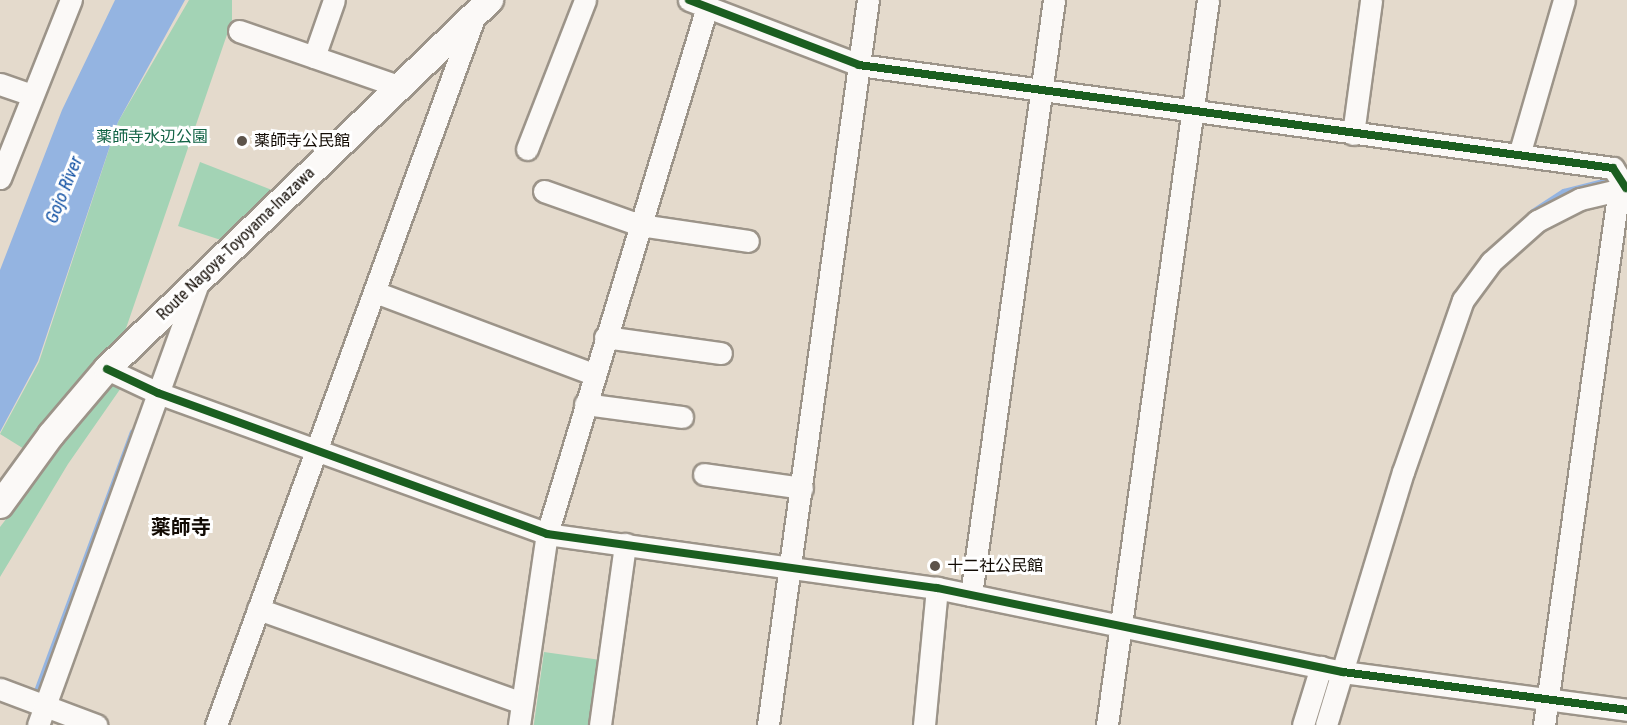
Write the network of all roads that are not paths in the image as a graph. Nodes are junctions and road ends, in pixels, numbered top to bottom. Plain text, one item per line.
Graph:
1 (71, 0) edge
2 (334, 0) edge
3 (585, 0) edge
4 (868, 0) edge
5 (1054, 0) edge
6 (1208, 0) edge
7 (1371, 0) edge
8 (1564, 0) edge
9 (698, 3) edge
10 (482, 4) edge
11 (239, 31) dead end
12 (314, 57) junction
13 (859, 65) junction
14 (0, 84) edge
15 (398, 86) junction
16 (1041, 92) junction
17 (32, 95) junction
18 (1192, 112) junction
19 (1353, 134) junction
20 (527, 149) dead end
21 (1519, 156) junction
22 (0, 178) edge
23 (1621, 183) edge
24 (544, 191) dead end
25 (640, 225) junction
26 (748, 241) dead end
27 (198, 282) junction
28 (375, 292) junction
29 (605, 337) junction
30 (721, 353) dead end
31 (107, 369) junction
32 (593, 374) junction
33 (158, 393) junction
34 (585, 404) junction
35 (682, 417) dead end
36 (317, 450) junction
37 (704, 474) dead end
38 (802, 488) junction
39 (0, 505) edge
40 (547, 534) junction
41 (625, 544) junction
42 (792, 568) junction
43 (937, 588) junction
44 (970, 595) junction
45 (258, 609) junction
46 (1121, 626) junction
47 (1321, 667) junction
48 (1343, 672) junction
49 (0, 689) edge
50 (1548, 699) junction
51 (522, 703) junction
52 (1627, 710) edge
53 (41, 715) edge
54 (96, 725) edge
55 (216, 725) edge
56 (519, 725) edge
57 (600, 725) edge
58 (768, 725) edge
59 (924, 725) edge
60 (1107, 725) edge
61 (1303, 725) edge
62 (1326, 725) edge
63 (1544, 725) edge

1 - 17 street
2 - 12 street
3 - 20 street
4 - 13 street
5 - 16 street
6 - 18 street
7 - 19 street
8 - 21 street
9 - 13 street
9 - 25 street
10 - 15 main road, Route Nagoya-Toyoyama-Inazawa
10 - 28 street
11 - 12 street
12 - 15 street
13 - 16 street
13 - 38 street
14 - 17 street
15 - 27 main road, Route Nagoya-Toyoyama-Inazawa
16 - 18 street
16 - 44 street
17 - 22 street
18 - 19 street
18 - 46 street
19 - 21 street
21 - 23 street
23 - 48 street
23 - 50 street
24 - 25 street
25 - 26 street
25 - 29 street
27 - 31 main road, Route Nagoya-Toyoyama-Inazawa
27 - 33 street
28 - 32 street
28 - 36 street
29 - 30 street
29 - 32 street
31 - 33 street
31 - 39 main road, Route Nagoya-Toyoyama-Inazawa
32 - 34 street
33 - 36 street
33 - 53 street
34 - 35 street
34 - 40 street
36 - 40 street
36 - 45 street
37 - 38 street
38 - 42 street
40 - 41 street
40 - 51 street
41 - 42 street
41 - 57 street
42 - 43 street
42 - 58 street
43 - 44 street
43 - 59 street
44 - 46 street
45 - 51 street
45 - 55 street
46 - 47 street
46 - 60 street
47 - 48 street
47 - 61 street
48 - 50 street
48 - 62 street
49 - 53 street
50 - 52 street
50 - 63 street
51 - 56 street
53 - 54 street

